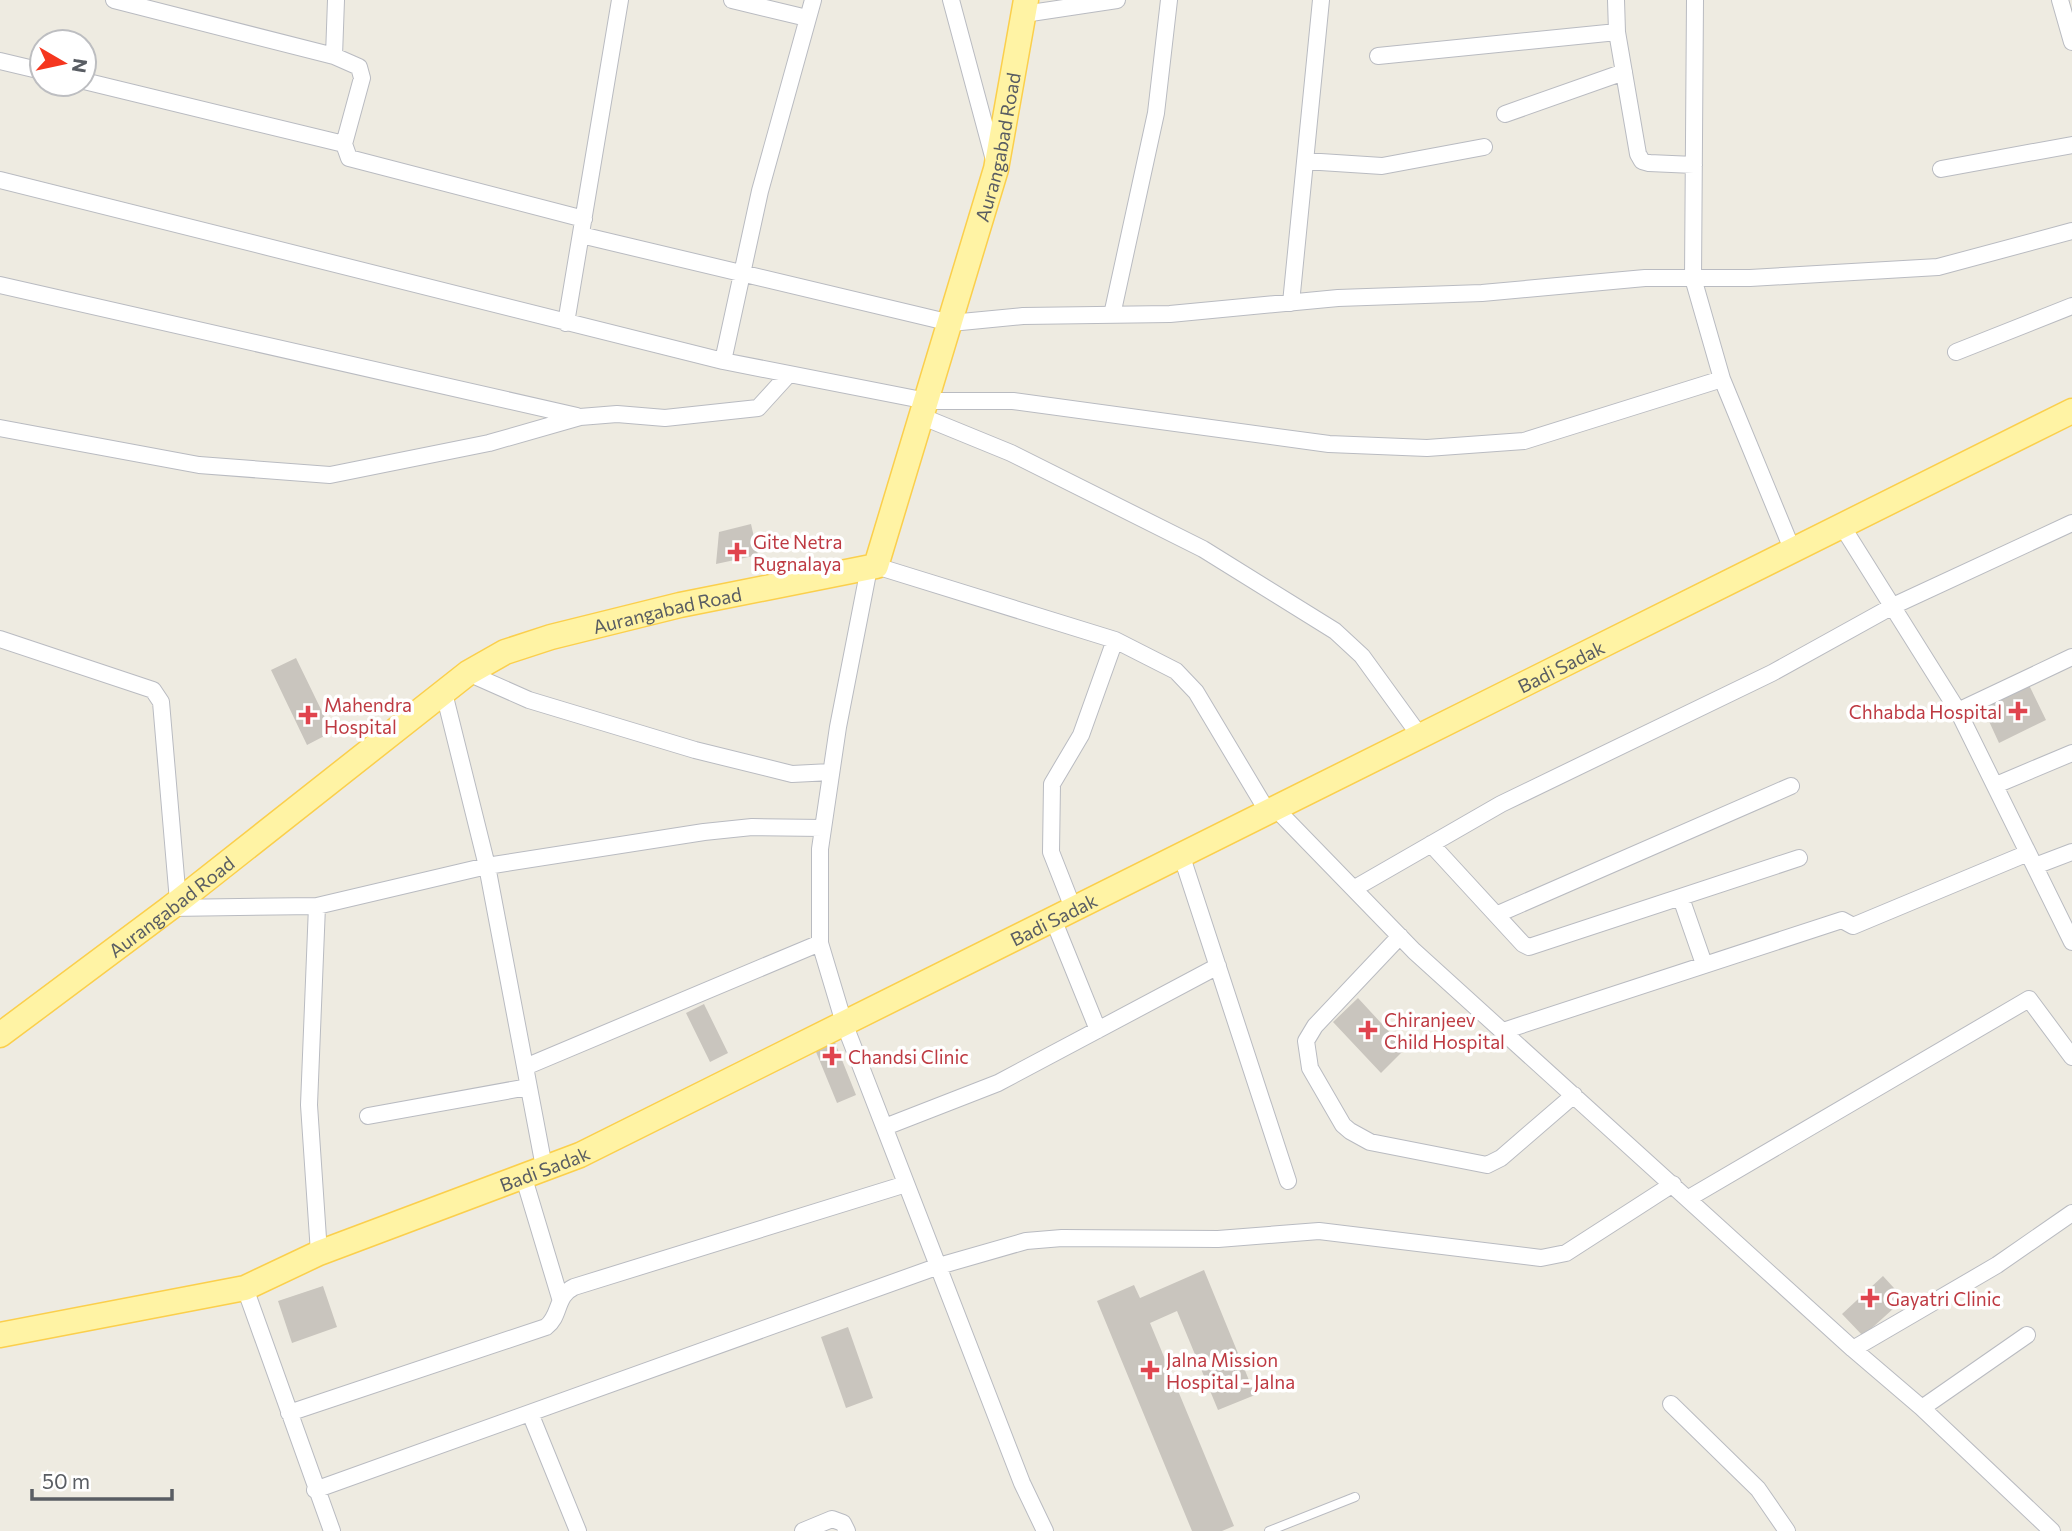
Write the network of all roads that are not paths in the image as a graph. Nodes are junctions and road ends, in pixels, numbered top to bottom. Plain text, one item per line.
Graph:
1 (114, 0) edge
2 (336, 0) edge
3 (620, 0) edge
4 (732, 0) edge
5 (813, 0) edge
6 (951, 0) edge
7 (1117, 0) edge
8 (1169, 0) edge
9 (1321, 0) edge
10 (1616, 0) edge
11 (1695, 0) edge
12 (2060, 0) edge
13 (1025, 7) edge
14 (807, 18) junction
15 (1617, 32) junction
16 (2072, 42) edge
17 (334, 56) junction
18 (1378, 56) dead end
19 (0, 61) edge
20 (28, 68) edge
21 (1624, 72) junction
22 (98, 84) edge
23 (1505, 114) dead end
24 (344, 144) junction
25 (2072, 145) edge
26 (1484, 147) dead end
27 (1305, 161) junction
28 (1694, 165) junction
29 (996, 169) junction
30 (1941, 169) dead end
31 (0, 180) edge
32 (583, 227) junction
33 (2072, 231) edge
34 (742, 274) junction
35 (1693, 278) junction
36 (0, 285) edge
37 (1291, 303) junction
38 (2072, 306) edge
39 (1112, 315) junction
40 (566, 323) junction
41 (951, 323) junction
42 (1956, 352) dead end
43 (723, 361) junction
44 (788, 375) junction
45 (1722, 379) junction
46 (925, 409) junction
47 (2072, 411) edge
48 (580, 417) junction
49 (0, 428) edge
50 (2072, 523) edge
51 (1842, 526) junction
52 (1792, 549) junction
53 (873, 567) junction
54 (1893, 606) junction
55 (0, 639) edge
56 (1115, 639) junction
57 (2072, 657) edge
58 (468, 673) junction
59 (444, 693) junction
60 (1958, 711) junction
61 (1420, 736) junction
62 (2072, 753) edge
63 (831, 772) junction
64 (1996, 785) junction
65 (1791, 786) dead end
66 (1273, 812) junction
67 (823, 828) junction
68 (1431, 844) junction
69 (2072, 852) edge
70 (1181, 854) junction
71 (1798, 859) dead end
72 (2032, 859) junction
73 (486, 866) junction
74 (1355, 888) junction
75 (1681, 898) junction
76 (174, 905) junction
77 (317, 906) junction
78 (1063, 914) junction
79 (1498, 914) junction
80 (1401, 936) junction
81 (2072, 942) edge
82 (820, 943) junction
83 (1704, 964) junction
84 (1218, 966) junction
85 (844, 1023) junction
86 (1098, 1030) junction
87 (1503, 1031) junction
88 (0, 1034) edge
89 (2072, 1057) edge
90 (525, 1067) junction
91 (528, 1087) junction
92 (1574, 1095) junction
93 (368, 1116) dead end
94 (885, 1127) junction
95 (534, 1171) junction
96 (1288, 1181) dead end
97 (906, 1184) junction
98 (1674, 1184) junction
99 (1689, 1198) junction
100 (2072, 1213) edge
101 (319, 1253) junction
102 (939, 1266) junction
103 (245, 1288) junction
104 (560, 1297) junction
105 (0, 1335) edge
106 (2028, 1335) dead end
107 (1853, 1349) junction
108 (1671, 1404) dead end
109 (1922, 1408) junction
110 (289, 1413) junction
111 (530, 1413) junction
112 (315, 1490) junction
113 (1355, 1497) dead end
114 (1043, 1530) edge
115 (332, 1531) edge
116 (578, 1531) edge
117 (803, 1531) edge
118 (847, 1531) edge
119 (1269, 1531) edge
120 (1787, 1531) edge
121 (2052, 1531) edge

1 - 17 street
2 - 17 street
3 - 32 street
4 - 14 street
5 - 14 street
6 - 29 street
7 - 13 street
8 - 39 street
9 - 27 street
10 - 15 street
11 - 28 street
12 - 16 street
13 - 29 main road, Aurangabad Road
14 - 34 street
15 - 18 street
15 - 21 street
17 - 24 street
19 - 20 street
21 - 23 street
21 - 28 street
22 - 24 street
24 - 32 street
25 - 30 street
26 - 27 street
27 - 37 street
28 - 35 street
29 - 41 main road, Aurangabad Road
31 - 40 street
32 - 34 street
32 - 40 street
33 - 35 street
34 - 41 street
34 - 43 street
35 - 37 street
35 - 45 street
36 - 48 street
37 - 39 street
38 - 42 street
39 - 41 street
40 - 43 street
41 - 46 main road, Aurangabad Road
43 - 44 street
44 - 46 street
44 - 48 street
45 - 46 street
45 - 52 street
46 - 53 main road, Aurangabad Road
46 - 61 street
47 - 51 main road, Badi Sadak
48 - 49 street
50 - 54 street
51 - 52 main road, Badi Sadak
51 - 54 street
52 - 61 main road, Badi Sadak
53 - 56 street
53 - 58 main road, Aurangabad Road
53 - 63 street
54 - 60 street
54 - 68 street
55 - 76 street
56 - 66 street
56 - 78 street
57 - 60 street
58 - 59 main road, Aurangabad Road
58 - 63 street
59 - 73 street
59 - 76 main road, Aurangabad Road
60 - 64 street
61 - 66 main road, Badi Sadak
62 - 64 street
63 - 67 street
64 - 72 street
65 - 79 street
66 - 70 main road, Badi Sadak
66 - 74 street
67 - 73 street
67 - 82 street
68 - 74 street
68 - 79 street
69 - 72 street
70 - 78 main road, Badi Sadak
70 - 84 street
71 - 75 street
72 - 81 street
72 - 83 street
73 - 77 street
73 - 90 street
74 - 80 street
75 - 79 street
75 - 83 street
76 - 77 street
76 - 88 main road, Aurangabad Road
77 - 101 street
78 - 85 main road, Badi Sadak
78 - 86 street
80 - 87 street
80 - 92 street
82 - 85 street
82 - 90 street
83 - 87 street
84 - 86 street
84 - 96 street
85 - 94 street
85 - 95 main road, Badi Sadak
86 - 94 street
87 - 92 street
89 - 99 street
90 - 91 street
91 - 93 street
91 - 95 street
92 - 98 street
94 - 97 street
95 - 101 main road, Badi Sadak
95 - 104 street
97 - 102 street
97 - 104 street
98 - 99 street
98 - 102 street
99 - 107 street
100 - 107 street
101 - 103 main road, Badi Sadak
102 - 111 street
102 - 114 street
103 - 105 main road, Badi Sadak
103 - 110 street
104 - 110 street
106 - 109 street
107 - 109 street
108 - 120 street
109 - 121 street
110 - 112 street
111 - 112 street
111 - 116 street
112 - 115 street
113 - 119 lane
117 - 118 street

